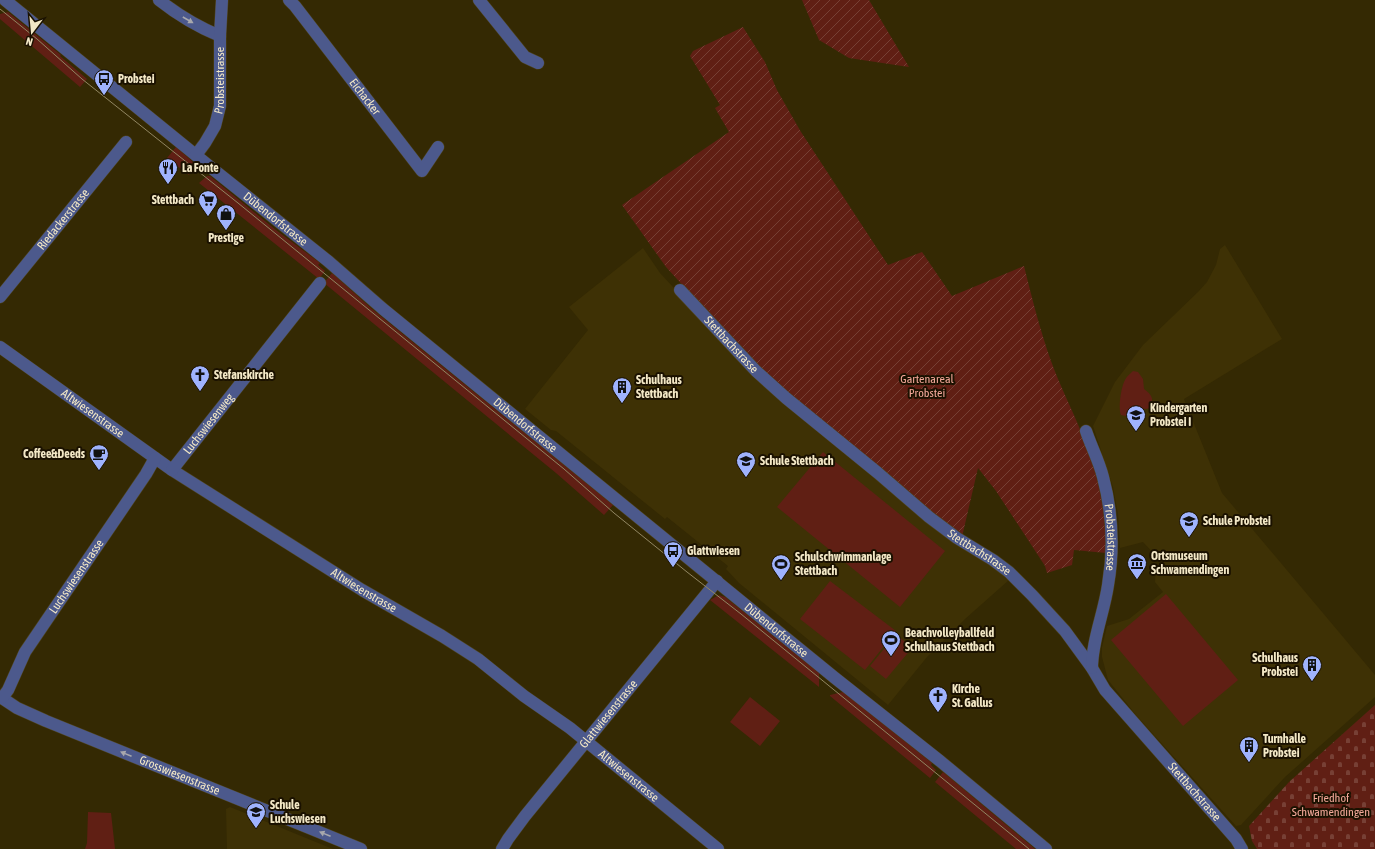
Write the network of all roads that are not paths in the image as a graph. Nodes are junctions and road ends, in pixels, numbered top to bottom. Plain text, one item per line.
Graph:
1 (5, 0) edge
2 (160, 0) edge
3 (222, 0) edge
4 (289, 0) edge
5 (479, 0) edge
6 (220, 36) junction
7 (538, 63) dead end
8 (126, 142) dead end
9 (438, 147) dead end
10 (196, 155) junction
11 (320, 283) dead end
12 (680, 290) dead end
13 (0, 297) edge
14 (0, 347) edge
15 (1086, 431) dead end
16 (155, 458) junction
17 (172, 470) junction
18 (717, 581) junction
19 (1092, 668) junction
20 (4, 700) edge
21 (586, 741) junction
22 (361, 849) edge
23 (502, 849) edge
24 (718, 849) edge
25 (1046, 849) edge
26 (1242, 849) edge

1 - 10 street, Dübendorfstrasse
2 -> 6 street
3 - 6 street, Probsteistrasse
4 - 9 street, Eichacker
5 - 7 street
6 - 10 street, Probsteistrasse
8 - 13 street, Riedackerstrasse
10 - 18 street, Dübendorfstrasse
11 - 17 street, Luchswiesenweg
12 - 19 street, Stettbachstrasse
14 - 16 street, Altwiesenstrasse
15 - 19 street, Probsteistrasse
16 - 17 street, Altwiesenstrasse
16 - 20 street, Luchswiesenstrasse
17 - 21 street, Altwiesenstrasse
18 - 21 street, Glattwiesenstrasse
18 - 25 street, Dübendorfstrasse
19 - 26 street, Stettbachstrasse
22 -> 20 street, Grosswiesenstrasse
21 - 23 street, Glattwiesenstrasse
21 - 24 street, Altwiesenstrasse

